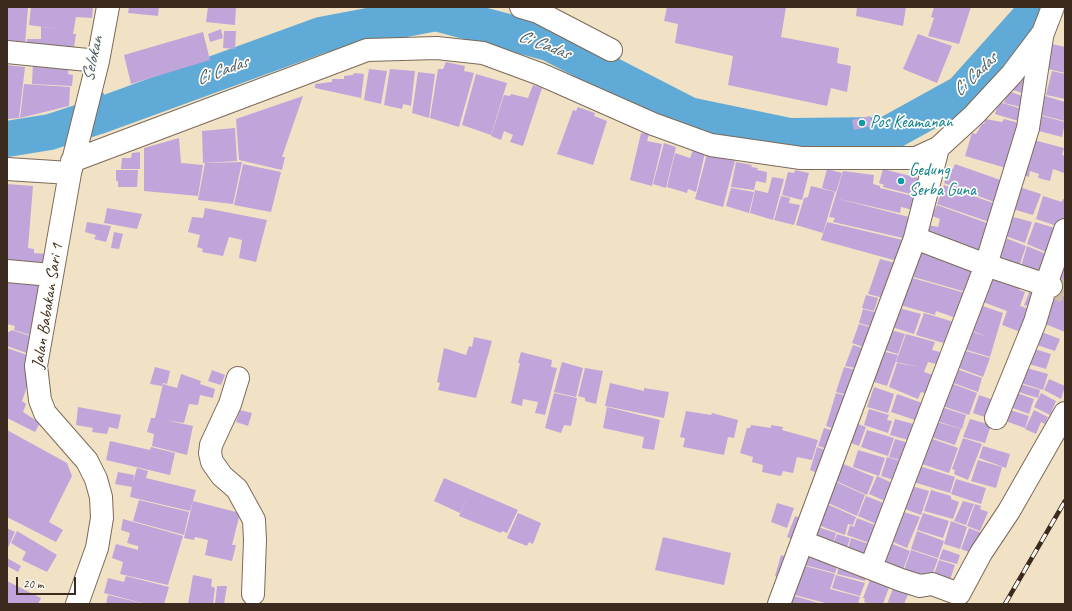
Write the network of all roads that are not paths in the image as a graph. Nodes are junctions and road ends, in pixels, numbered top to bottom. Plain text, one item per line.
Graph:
1 (108, 7) edge
2 (521, 7) edge
3 (1053, 7) edge
4 (1042, 33) junction
5 (611, 50) dead end
6 (7, 52) edge
7 (98, 61) junction
8 (938, 148) junction
9 (71, 167) junction
10 (7, 169) edge
11 (1065, 230) edge
12 (915, 238) junction
13 (986, 265) junction
14 (7, 272) edge
15 (51, 275) junction
16 (1049, 286) junction
17 (238, 378) dead end
18 (1065, 413) edge
19 (996, 418) dead end
20 (803, 542) junction
21 (871, 567) junction
22 (253, 594) dead end
23 (957, 599) edge
24 (77, 604) edge
25 (779, 604) edge

1 - 7 street, Jalan Babakan Sari 1
2 - 5 street
3 - 4 street
4 - 8 street
4 - 13 street
6 - 7 street
7 - 9 street, Jalan Babakan Sari 1
8 - 9 street
8 - 12 street
9 - 10 street
9 - 15 street, Jalan Babakan Sari 1
11 - 16 street
12 - 13 street
12 - 20 street
13 - 16 street
13 - 21 street
14 - 15 street
15 - 24 street, Jalan Babakan Sari 1
16 - 19 street
17 - 22 street
18 - 23 street
20 - 21 street
20 - 25 street
21 - 23 street

